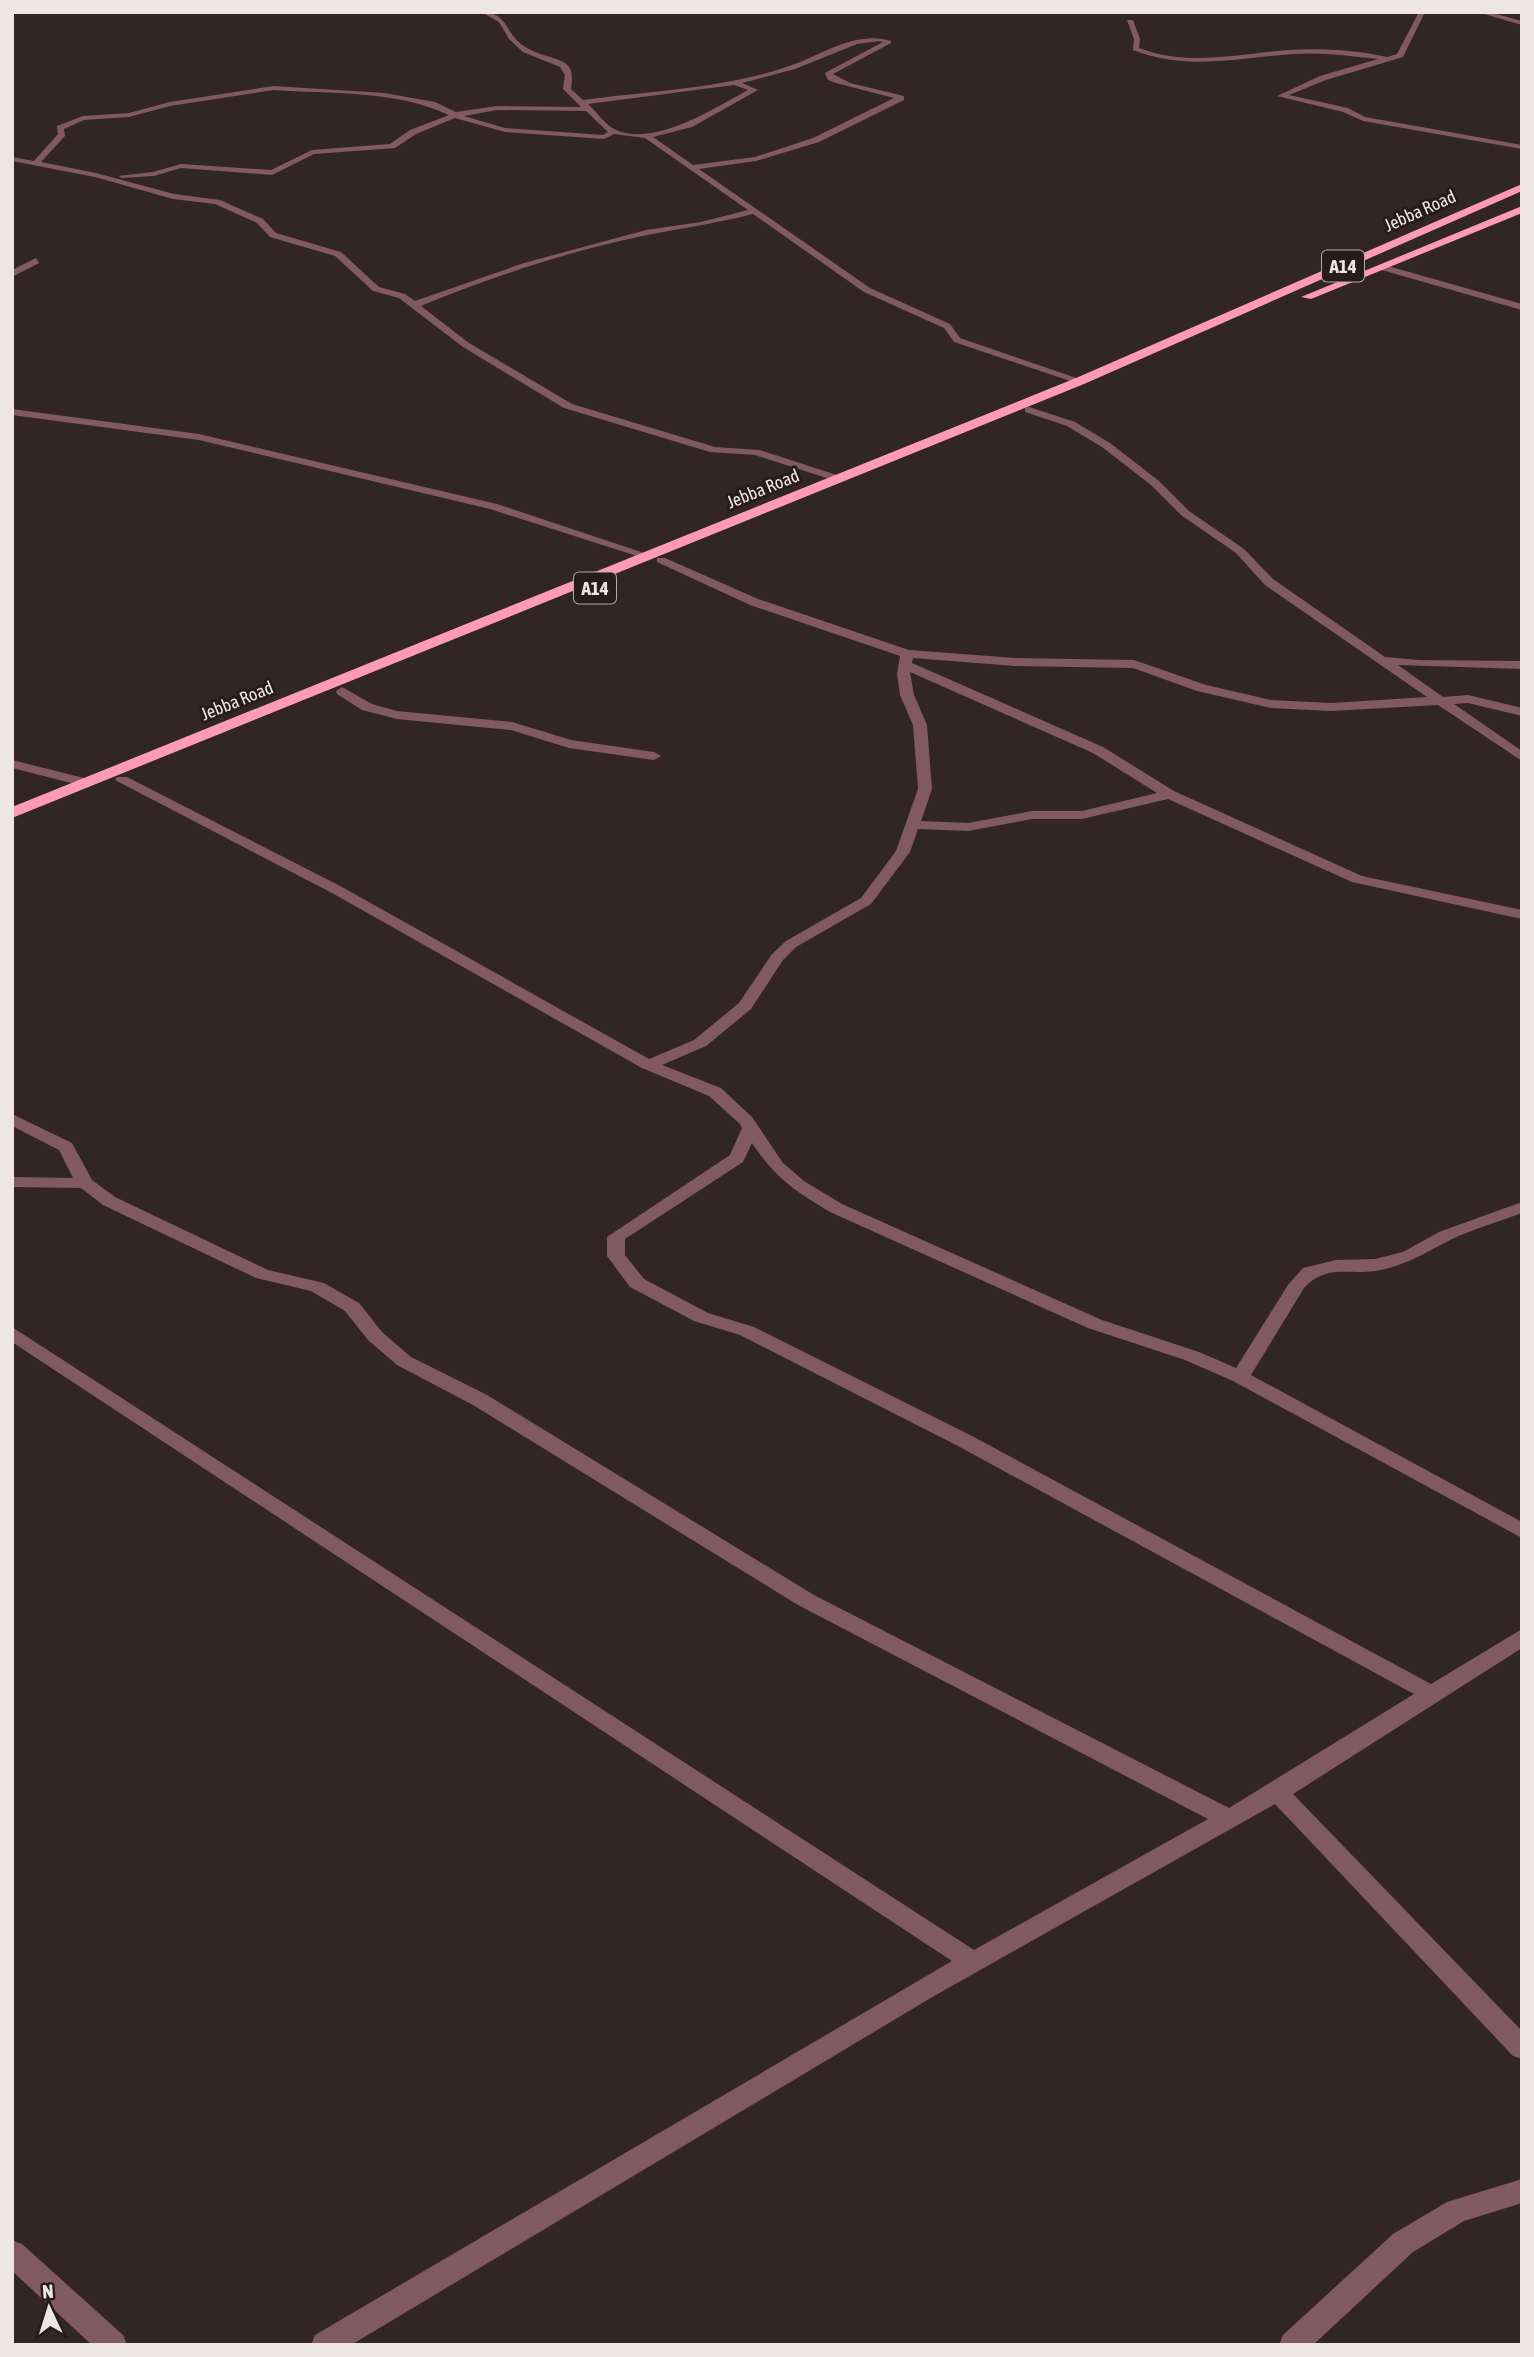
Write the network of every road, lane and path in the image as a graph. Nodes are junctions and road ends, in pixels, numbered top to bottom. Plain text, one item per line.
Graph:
1 (484, 12) edge
2 (1422, 12) edge
3 (1480, 12) edge
4 (1130, 20) dead end
5 (1522, 23) edge
6 (1384, 58) junction
7 (737, 84) junction
8 (584, 106) junction
9 (455, 115) junction
10 (613, 132) junction
11 (647, 136) junction
12 (1522, 147) edge
13 (12, 159) edge
14 (36, 164) junction
15 (693, 167) junction
16 (112, 179) junction
17 (1522, 187) edge
18 (1522, 209) edge
19 (756, 211) junction
20 (36, 261) dead end
21 (1381, 268) junction
22 (12, 274) edge
23 (1293, 303) dead end
24 (414, 305) junction
25 (1522, 307) edge
26 (1267, 313) dead end
27 (1171, 348) junction
28 (1080, 381) junction
29 (1029, 410) junction
30 (12, 412) edge
31 (839, 479) junction
32 (654, 558) junction
33 (906, 660) junction
34 (1384, 660) junction
35 (1522, 665) edge
36 (342, 691) junction
37 (1439, 699) junction
38 (1522, 712) edge
39 (654, 756) dead end
40 (1522, 757) edge
41 (12, 764) edge
42 (122, 780) junction
43 (87, 783) junction
44 (1169, 794) junction
45 (12, 813) edge
46 (913, 825) junction
47 (12, 826) edge
48 (1522, 915) edge
49 (648, 1065) junction
50 (12, 1119) edge
51 (751, 1128) junction
52 (12, 1182) edge
53 (85, 1183) junction
54 (1522, 1208) edge
55 (12, 1333) edge
56 (1240, 1377) junction
57 (1522, 1531) edge
58 (1522, 1637) edge
59 (1432, 1694) junction
60 (1277, 1792) junction
61 (1229, 1819) junction
62 (973, 1962) junction
63 (1522, 2048) edge
64 (1522, 2191) edge
65 (12, 2253) edge
66 (113, 2345) edge
67 (325, 2345) edge
68 (1293, 2345) edge

1 - 8 street
2 - 6 street
3 - 5 street
4 - 6 street
6 - 12 street
7 - 8 street
7 - 11 street
7 - 15 street
8 - 9 street
8 - 10 street
9 - 10 street
9 - 14 street
9 - 16 street
10 - 11 street
11 - 15 street
13 - 14 street
14 - 16 street
15 - 19 street
16 - 24 street
17 - 27 highway, Jebba Road / A14
18 - 21 highway, Jebba Road / A14
19 - 24 street
19 - 28 street
20 - 22 street
21 - 23 highway, Jebba Road / A14
21 - 25 street
24 - 31 street
26 - 27 highway, Jebba Road / A14
27 - 28 highway, Jebba Road / A14
27 - 29 highway, Jebba Road / A14
28 - 31 highway, Jebba Road / A14
29 - 32 highway, Jebba Road / A14
29 - 34 street
30 - 32 street
31 - 32 highway, Jebba Road / A14
32 - 33 street
32 - 36 highway, Jebba Road / A14
32 - 43 highway, Jebba Road / A14
33 - 37 street
33 - 44 street
33 - 46 street
34 - 35 street
34 - 37 street
36 - 39 street
36 - 42 highway, Jebba Road / A14
37 - 38 street
37 - 40 street
41 - 43 street
42 - 47 highway, Jebba Road / A14
42 - 49 street
43 - 45 highway, Jebba Road / A14
44 - 46 street
44 - 48 street
46 - 49 street
49 - 51 street
50 - 53 street
51 - 56 street
51 - 59 street
52 - 53 street
53 - 61 street
54 - 56 street
55 - 62 street
56 - 57 street
58 - 59 street
59 - 60 street
60 - 61 street
60 - 63 street
61 - 62 street
62 - 67 street
64 - 68 street
65 - 66 street

